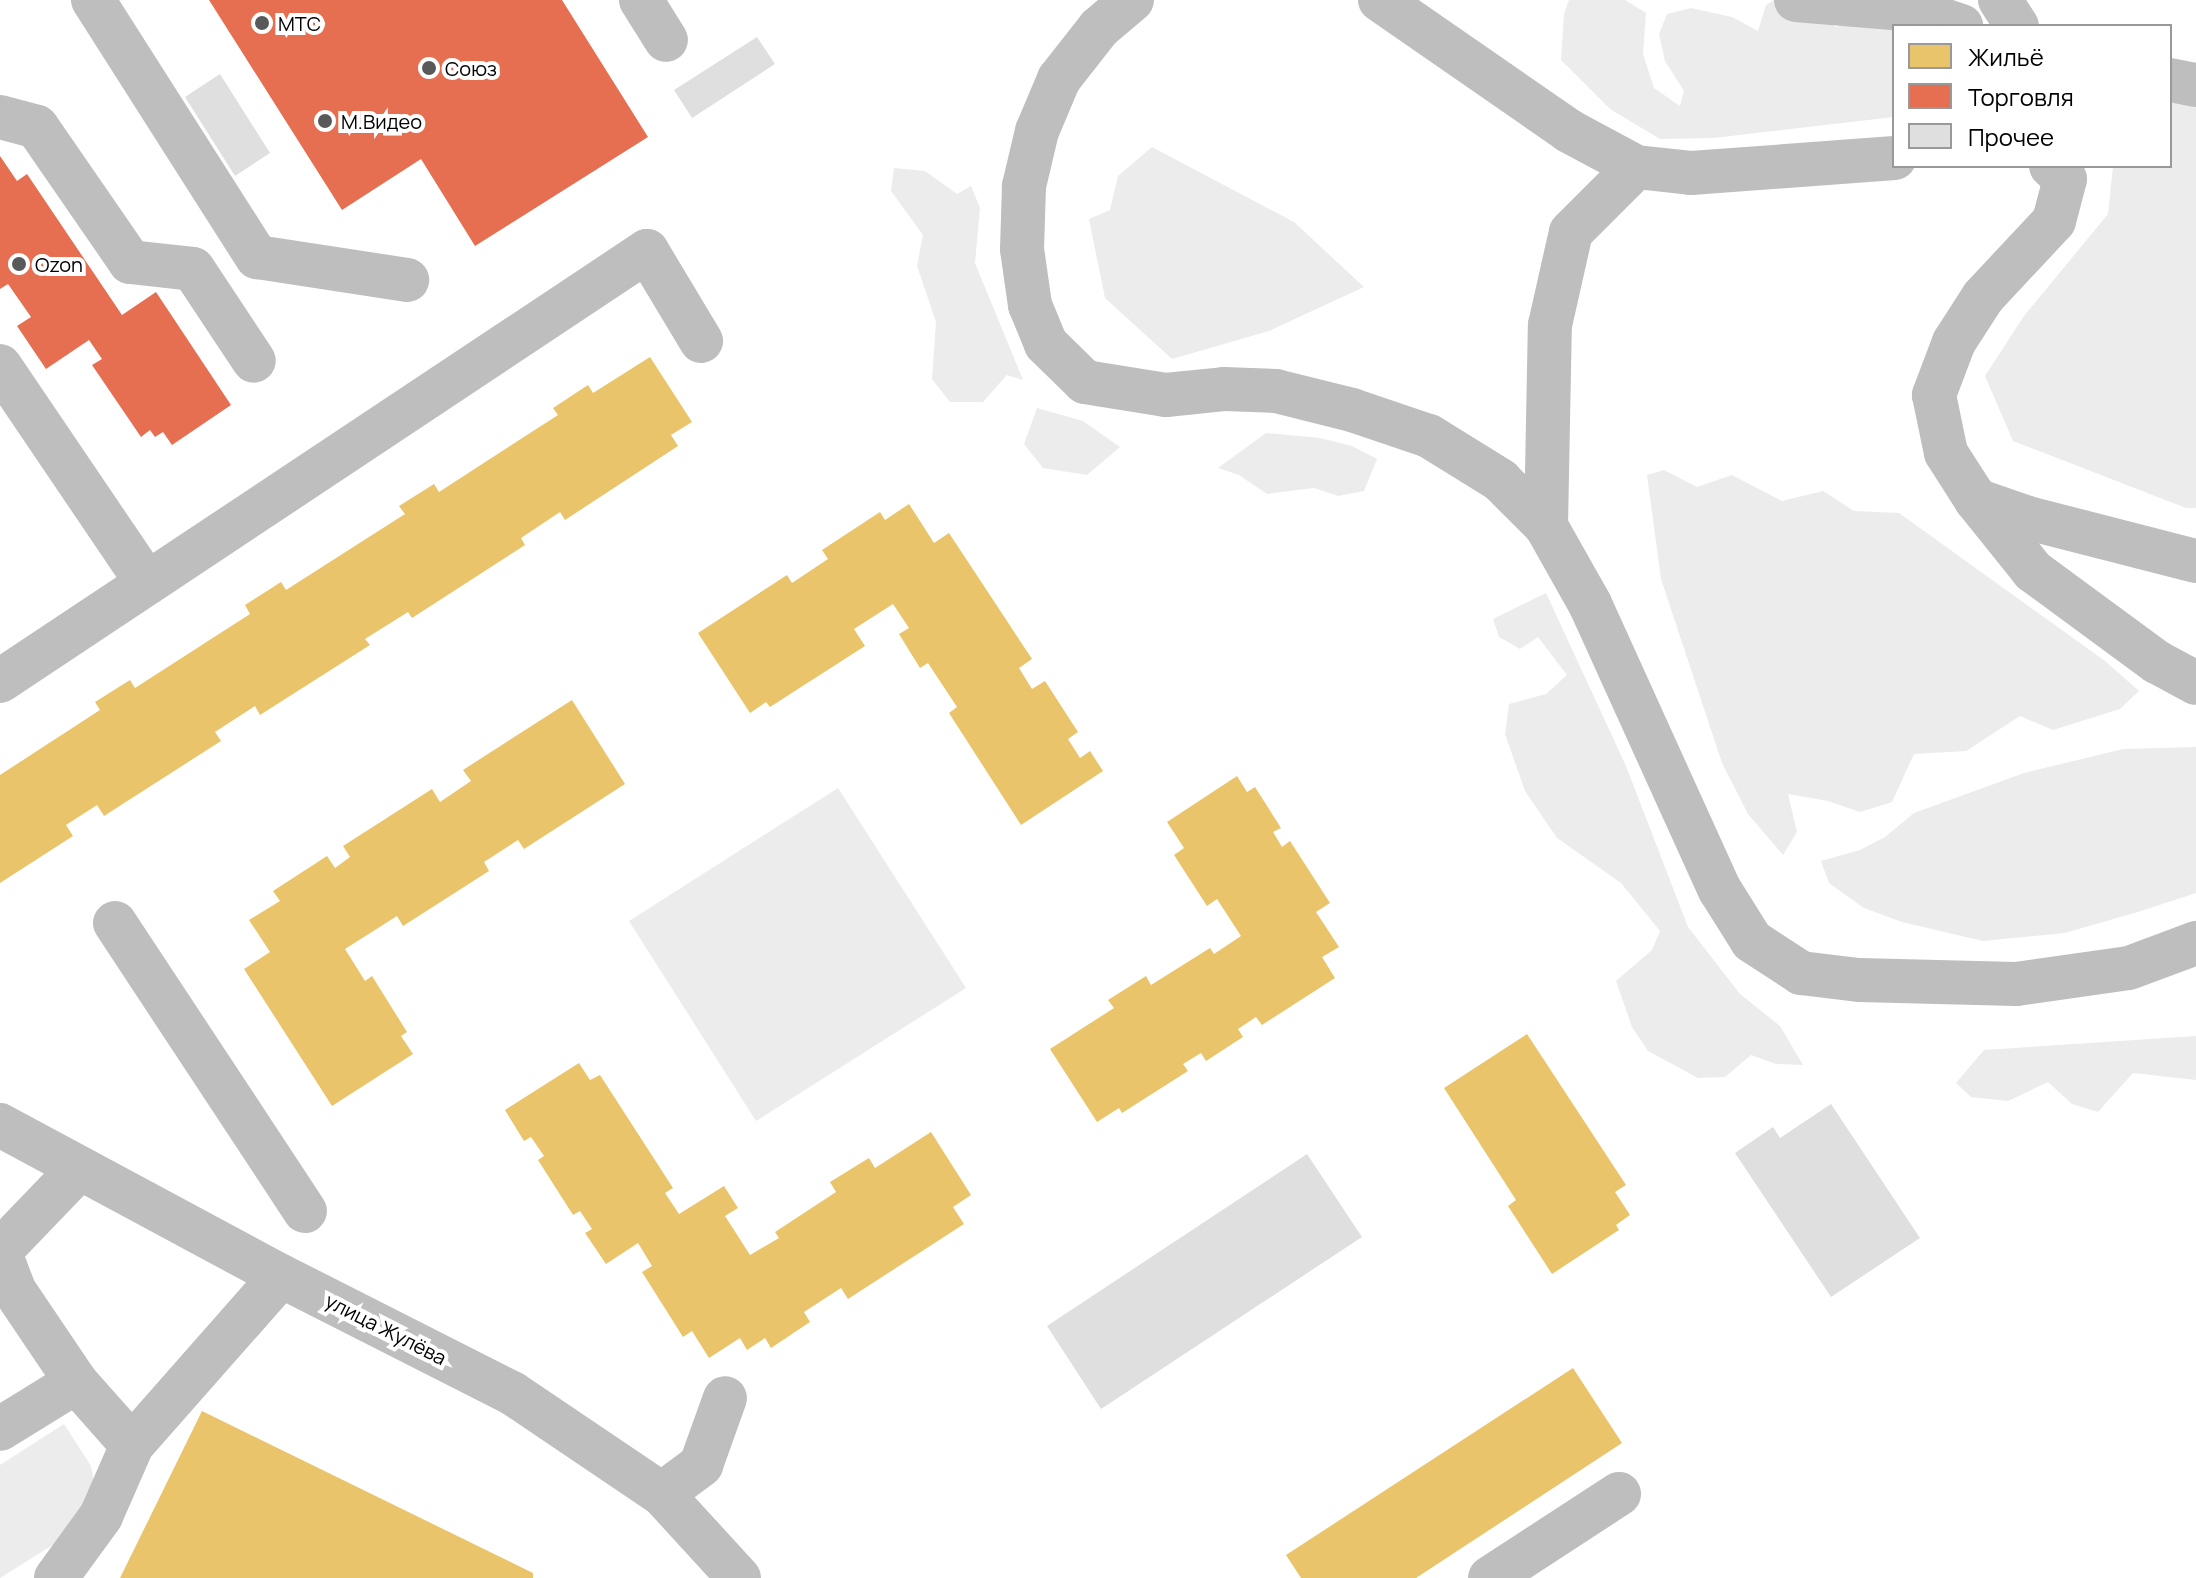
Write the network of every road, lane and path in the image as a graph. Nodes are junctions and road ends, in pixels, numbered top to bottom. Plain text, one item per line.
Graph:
1 (93, 0) edge
2 (641, 0) edge
3 (1132, 0) edge
4 (1380, 0) edge
5 (1796, 0) edge
6 (2000, 0) edge
7 (1955, 24) edge
8 (2016, 24) edge
9 (666, 40) dead end
10 (2172, 80) edge
11 (2196, 85) edge
12 (0, 117) edge
13 (1892, 158) edge
14 (1636, 167) junction
15 (2053, 168) edge
16 (407, 280) dead end
17 (701, 341) dead end
18 (254, 361) dead end
19 (0, 366) edge
20 (1976, 500) junction
21 (1546, 526) junction
22 (2196, 561) edge
23 (147, 583) junction
24 (0, 681) edge
25 (2196, 683) edge
26 (115, 923) dead end
27 (2196, 943) edge
28 (0, 1125) edge
29 (79, 1169) junction
30 (305, 1211) dead end
31 (0, 1252) edge
32 (281, 1276) junction
33 (76, 1382) junction
34 (725, 1398) dead end
35 (0, 1429) edge
36 (132, 1445) junction
37 (662, 1494) junction
38 (1619, 1494) dead end
39 (56, 1578) edge
40 (739, 1578) edge
41 (1490, 1578) edge

1 - 16 street
2 - 9 street
3 - 21 street
4 - 14 street
5 - 7 street
6 - 8 street
10 - 11 street
12 - 18 street
13 - 14 street
14 - 21 street
15 - 20 street
17 - 23 street
19 - 23 street
20 - 22 street
20 - 25 street
21 - 27 street
23 - 24 street
26 - 30 street
28 - 29 street, улица Жулёва
29 - 31 street
29 - 32 street, улица Жулёва
31 - 33 street
32 - 36 street
32 - 37 street, улица Жулёва
33 - 35 street
33 - 36 street
34 - 37 street
36 - 39 street
37 - 40 street, улица Жулёва
38 - 41 street

